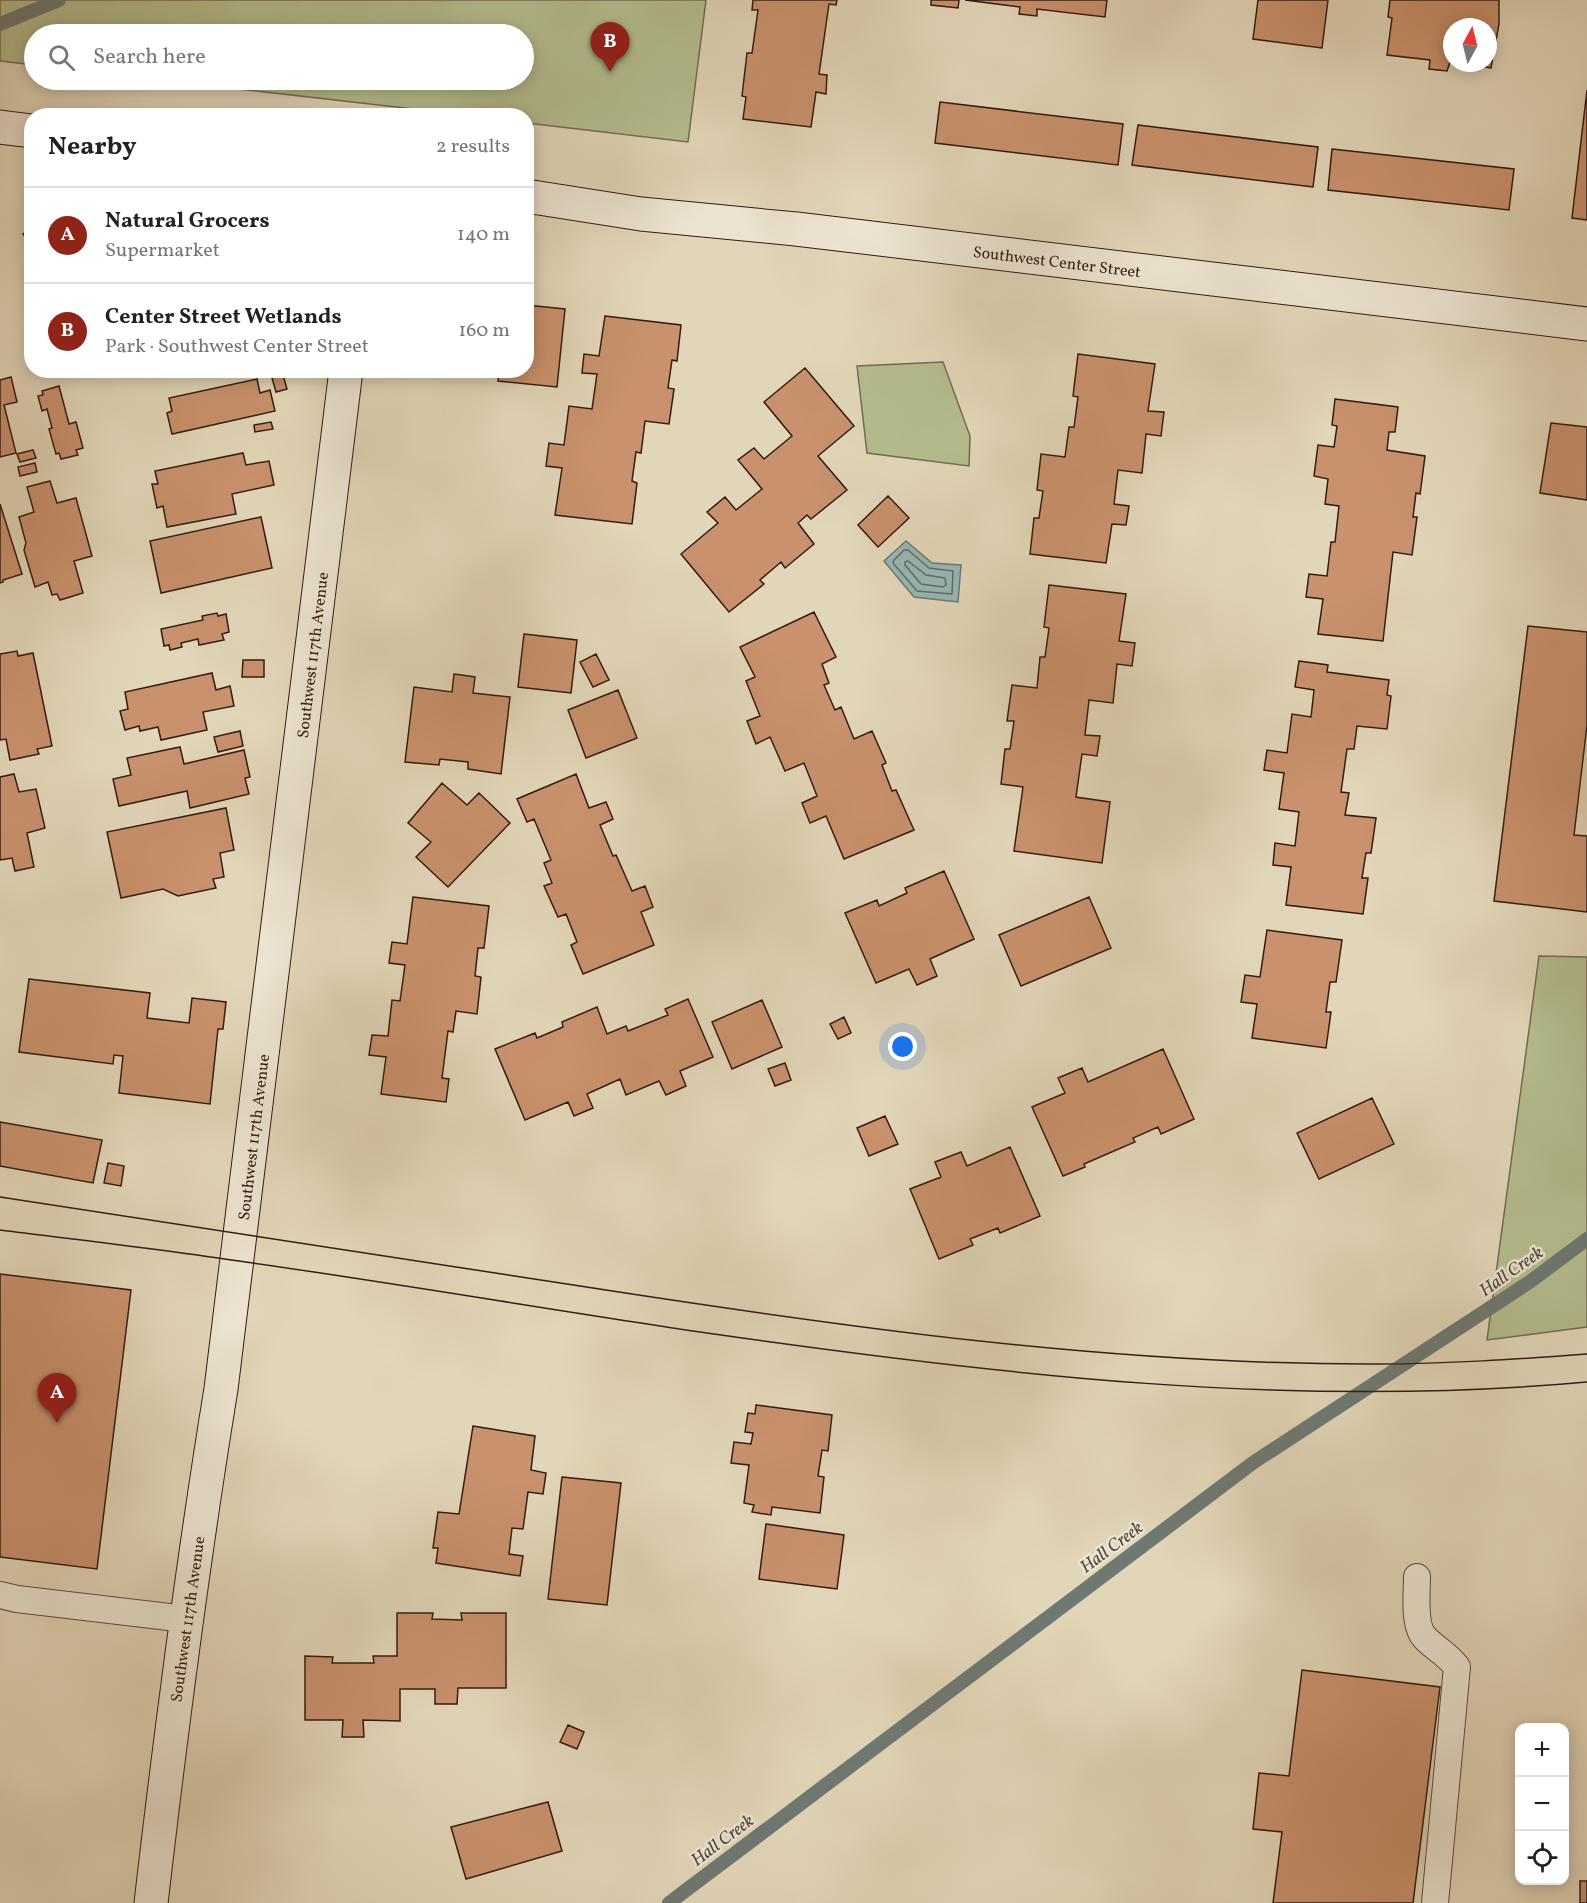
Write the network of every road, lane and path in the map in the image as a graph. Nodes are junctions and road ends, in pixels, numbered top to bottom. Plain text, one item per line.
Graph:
1 (0, 127) edge
2 (24, 130) edge
3 (534, 197) edge
4 (1587, 324) edge
5 (345, 378) edge
6 (1417, 1576) dead end
7 (0, 1594) edge
8 (186, 1619) junction
9 (151, 1903) edge
10 (1435, 1903) edge

1 - 2 street
3 - 4 street, Southwest Center Street
5 - 8 street, Southwest 117th Avenue
6 - 10 lane
7 - 8 lane
8 - 9 street, Southwest 117th Avenue

